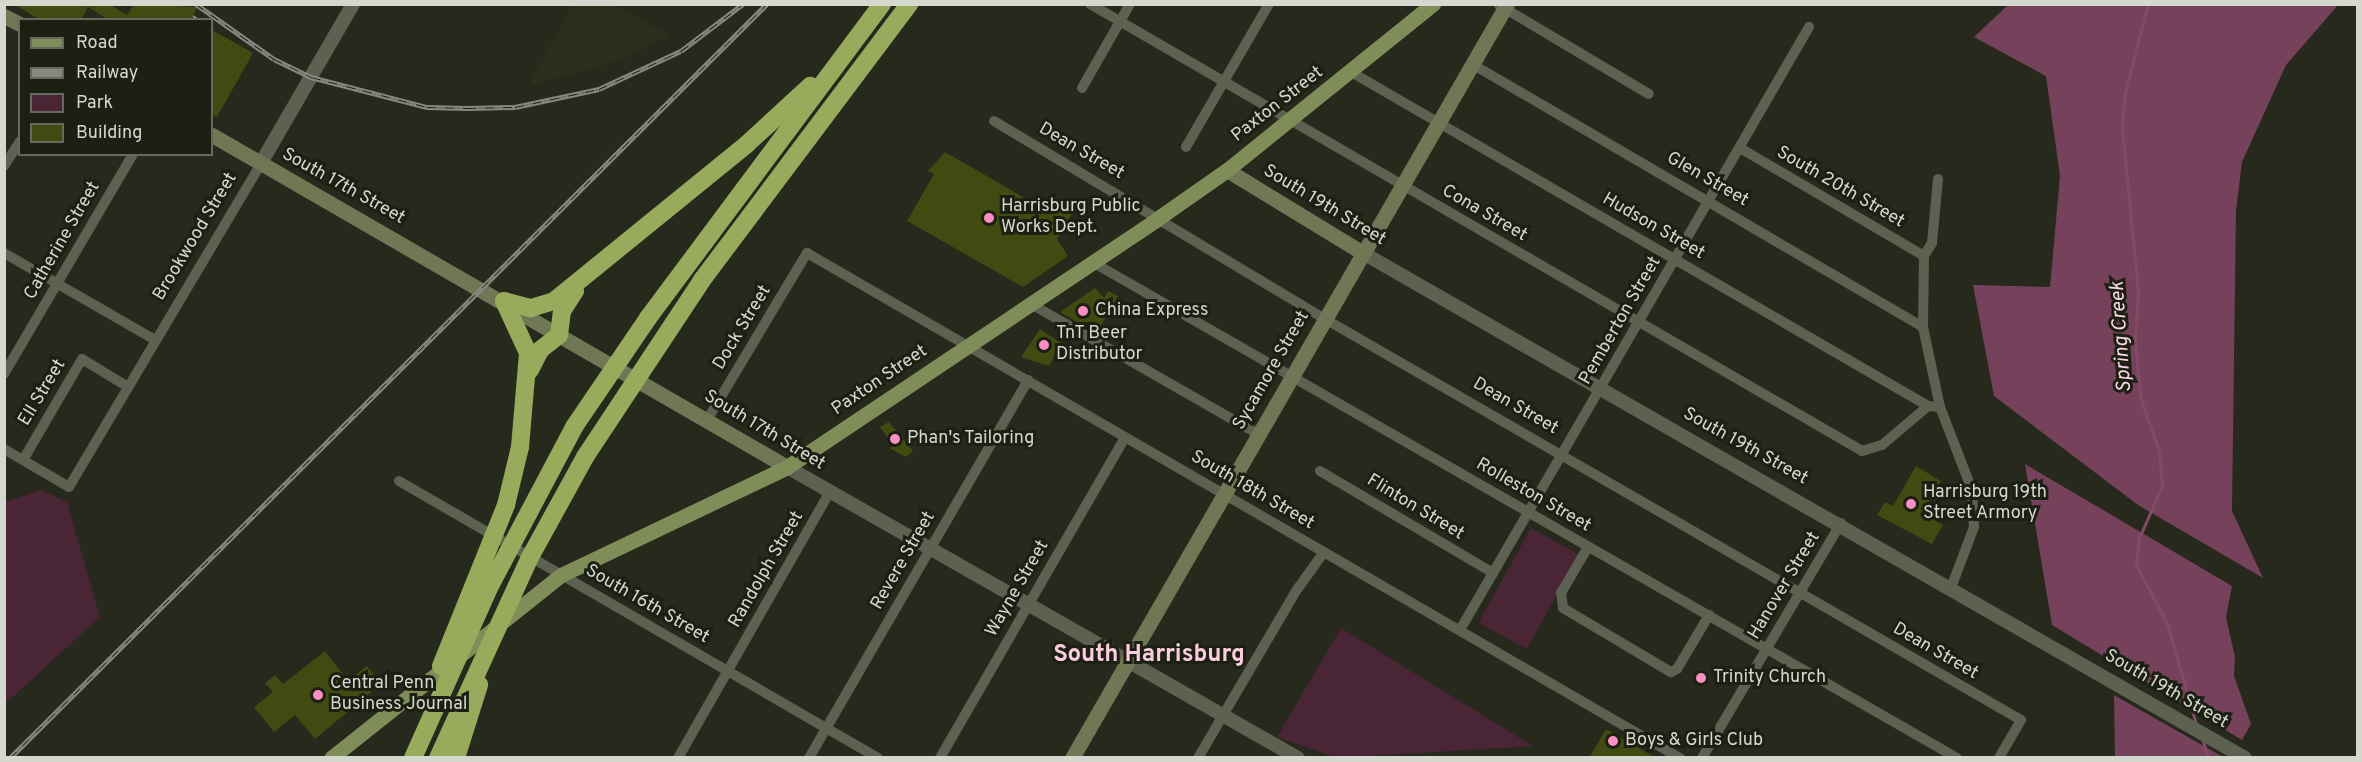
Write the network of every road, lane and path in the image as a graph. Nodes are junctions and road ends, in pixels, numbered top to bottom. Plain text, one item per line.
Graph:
1 (353, 4) edge
2 (909, 4) edge
3 (1090, 4) edge
4 (1130, 4) edge
5 (1269, 4) edge
6 (1433, 4) edge
7 (1503, 6) edge
8 (879, 9) edge
9 (4, 16) edge
10 (1120, 22) junction
11 (18, 23) edge
12 (1809, 27) dead end
13 (1472, 64) junction
14 (1351, 72) junction
15 (1224, 82) junction
16 (1082, 88) dead end
17 (1649, 94) dead end
18 (1290, 120) junction
19 (994, 122) dead end
20 (1439, 122) junction
21 (213, 136) edge
22 (18, 144) edge
23 (1186, 147) dead end
24 (1740, 148) junction
25 (132, 156) edge
26 (261, 163) junction
27 (4, 166) edge
28 (1227, 170) junction
29 (1938, 179) dead end
30 (1402, 185) junction
31 (1709, 201) junction
32 (1157, 219) junction
33 (615, 248) junction
34 (4, 253) edge
35 (807, 253) joint
36 (1363, 254) junction
37 (1924, 256) junction
38 (1676, 259) junction
39 (1094, 262) junction
40 (58, 283) junction
41 (504, 301) junction
42 (1031, 304) junction
43 (1325, 319) junction
44 (1639, 322) junction
45 (1923, 327) junction
46 (559, 335) junction
47 (155, 340) junction
48 (968, 346) junction
49 (4, 374) edge
50 (1292, 376) junction
51 (1028, 380) junction
52 (527, 381) junction
53 (128, 387) junction
54 (1600, 388) junction
55 (1928, 406) junction
56 (1940, 407) junction
57 (707, 420) junction
58 (1258, 434) junction
59 (1125, 437) junction
60 (4, 449) edge
61 (1563, 453) junction
62 (23, 460) junction
63 (787, 467) junction
64 (1320, 471) dead end
65 (399, 481) dead end
66 (830, 492) junction
67 (1224, 494) junction
68 (1528, 512) junction
69 (1841, 523) junction
70 (1588, 547) junction
71 (930, 549) junction
72 (1324, 552) junction
73 (529, 560) junction
74 (1493, 573) junction
75 (561, 575) junction
76 (1951, 588) junction
77 (1801, 591) junction
78 (1028, 605) junction
79 (1709, 615) junction
80 (1460, 630) junction
81 (1767, 649) junction
82 (1126, 663) junction
83 (728, 671) junction
84 (1222, 717) junction
85 (826, 728) junction
86 (414, 753) edge
87 (331, 758) edge
88 (438, 758) edge
89 (456, 758) edge
90 (678, 758) edge
91 (809, 758) edge
92 (878, 758) edge
93 (940, 758) edge
94 (1072, 758) edge
95 (1198, 758) edge
96 (1298, 758) edge
97 (1680, 758) edge
98 (1702, 758) edge
99 (1957, 758) edge
100 (1999, 758) edge
101 (2245, 758) edge

1 - 26 street, Brookwood Street
2 - 73 highway
3 - 10 street, Cona Street
4 - 10 street
5 - 15 street
6 - 14 main road, Paxton Street
7 - 13 main road, Sycamore Street
7 - 17 street
8 - 33 highway
8 - 86 highway
9 - 11 main road
10 - 15 street, Cona Street
10 - 16 street
12 - 24 street, Pemberton Street
13 - 20 main road, Sycamore Street
13 - 31 street, Glen Street
14 - 18 main road, Paxton Street
14 - 20 street, Hudson Street
15 - 18 street, Cona Street
15 - 23 street
18 - 28 main road, Paxton Street
18 - 30 street, Cona Street
19 - 32 street, Dean Street
20 - 30 main road, Sycamore Street
20 - 38 street, Hudson Street
21 - 26 main road, South 17th Street
22 - 27 street
24 - 31 street, Pemberton Street
24 - 37 street, South 20th Street
25 - 40 street, Catherine Street
26 - 41 main road, South 17th Street
26 - 47 street, Brookwood Street
28 - 32 main road, Paxton Street
28 - 36 main road, South 19th Street
29 - 37 street
30 - 36 main road, Sycamore Street
30 - 44 street, Cona Street
31 - 38 street, Pemberton Street
31 - 45 street, Glen Street
32 - 39 main road, Paxton Street
32 - 43 street, Dean Street
33 - 41 highway
33 - 46 highway
34 - 40 street
35 - 48 street, South 18th Street
35 - 57 street, Dock Street
36 - 43 main road, Sycamore Street
36 - 54 street, South 19th Street
37 - 45 street
38 - 44 street, Pemberton Street
38 - 55 street, Hudson Street
39 - 42 main road, Paxton Street
39 - 50 street, Rolleston Street
40 - 47 street
40 - 49 street, Catherine Street
41 - 46 main road, South 17th Street
41 - 52 highway
42 - 48 main road, Paxton Street
42 - 58 street
43 - 50 main road, Sycamore Street
43 - 61 street, Dean Street
44 - 54 street, Pemberton Street
44 - 55 street, Cona Street
45 - 56 street
46 - 52 highway
46 - 57 main road, South 17th Street
47 - 53 street, Brookwood Street
48 - 51 street, South 18th Street
48 - 63 main road, Paxton Street
50 - 58 main road, Sycamore Street
50 - 68 street, Rolleston Street
51 - 59 street, South 18th Street
51 - 71 street, Revere Street
52 - 86 highway
53 - 62 street, Brookwood Street
53 - 62 street, Ell Street
54 - 61 street, Pemberton Street
54 - 69 street, South 19th Street
55 - 56 street, Hudson Street
56 - 76 street
57 - 63 main road, South 17th Street
58 - 67 main road, Sycamore Street
59 - 67 street, South 18th Street
59 - 78 street, Wayne Street
60 - 62 street
61 - 68 street, Pemberton Street
61 - 77 street, Dean Street
63 - 66 street, South 17th Street
63 - 75 main road, Paxton Street
64 - 74 street, Flinton Street
65 - 75 street, South 16th Street
66 - 71 street, South 17th Street
66 - 83 street, Randolph Street
67 - 72 street, South 18th Street
67 - 82 main road, Sycamore Street
68 - 70 street, Rolleston Street
68 - 74 street, Pemberton Street
69 - 76 street, South 19th Street
69 - 77 street, Hanover Street
70 - 79 street, Rolleston Street
70 - 79 street
71 - 78 street, South 17th Street
71 - 85 street, Revere Street
72 - 80 street, South 18th Street
72 - 84 street
73 - 88 highway
73 - 89 highway
74 - 80 street, Pemberton Street
75 - 83 street, South 16th Street
75 - 87 main road, Paxton Street
76 - 101 street, South 19th Street
77 - 81 street, Hanover Street
77 - 100 street, Dean Street
78 - 82 street, South 17th Street
78 - 93 street, Wayne Street
79 - 81 street, Rolleston Street
80 - 97 street, South 18th Street
81 - 98 street, Hanover Street
81 - 99 street, Rolleston Street
82 - 84 street, South 17th Street
82 - 94 main road, Sycamore Street
83 - 85 street, South 16th Street
83 - 90 street, Randolph Street
84 - 95 street
84 - 96 street, South 17th Street
85 - 91 street, Revere Street
85 - 92 street, South 16th Street

